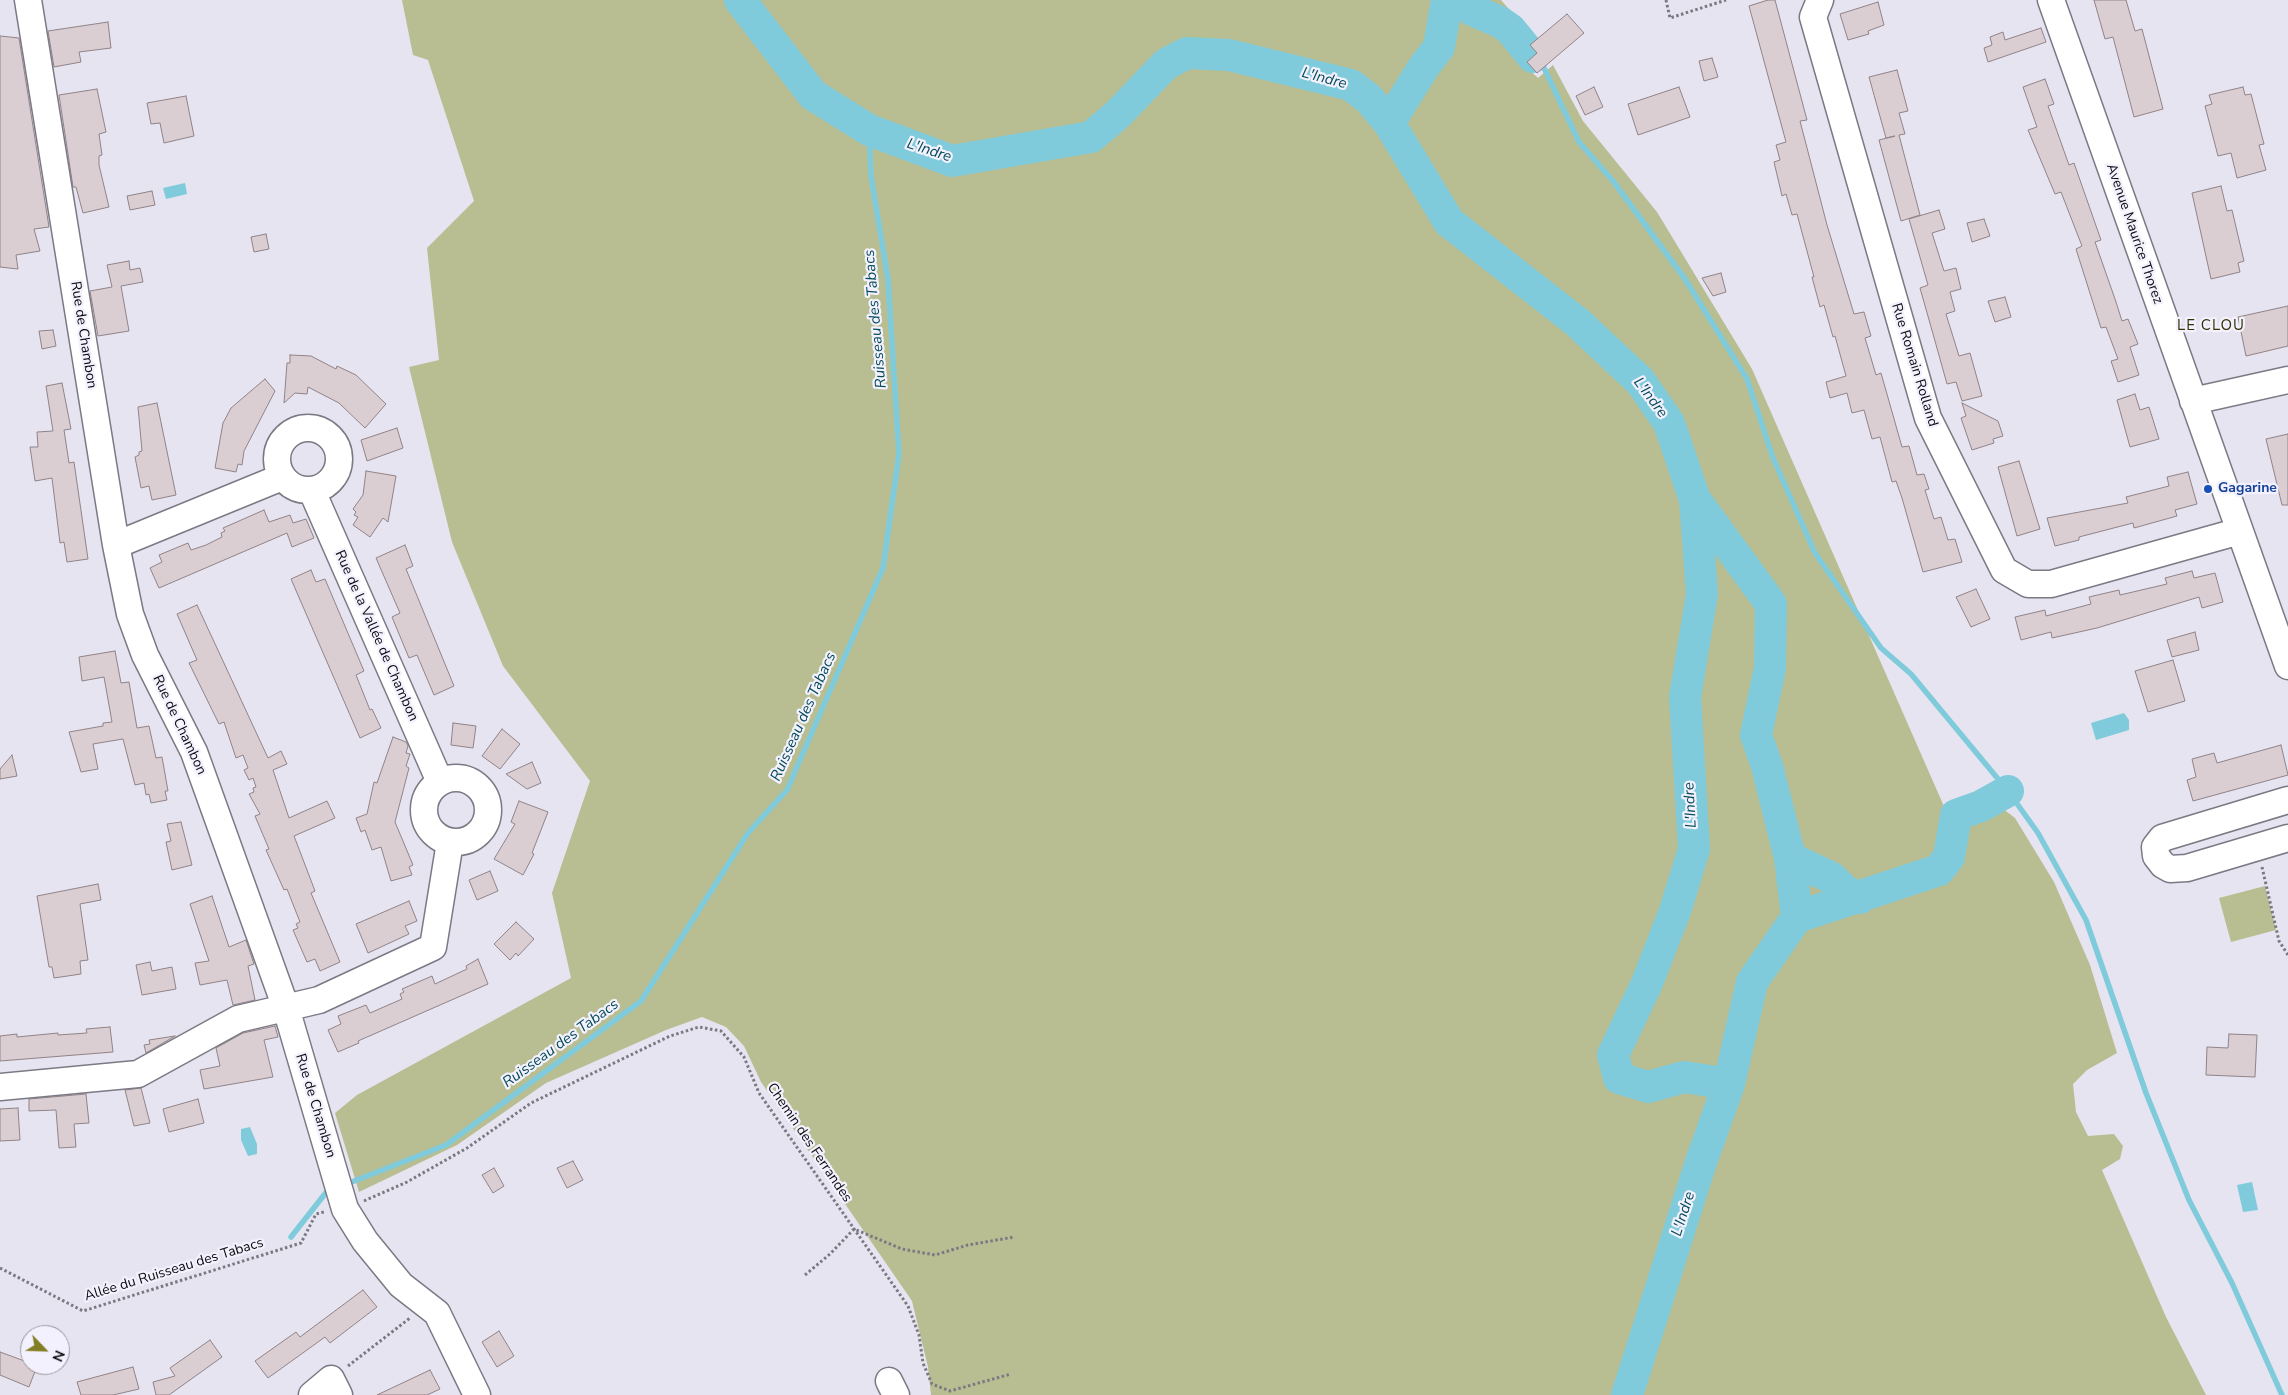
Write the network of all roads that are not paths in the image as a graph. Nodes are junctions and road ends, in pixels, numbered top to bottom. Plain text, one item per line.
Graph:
1 (28, 0) edge
2 (1820, 0) edge
3 (2051, 0) edge
4 (2288, 380) edge
5 (2193, 402) junction
6 (282, 477) junction
7 (312, 491) junction
8 (2240, 531) junction
9 (116, 546) junction
10 (2287, 659) edge
11 (440, 782) junction
12 (2288, 800) edge
13 (2288, 838) edge
14 (450, 842) junction
15 (286, 1008) junction
16 (0, 1087) edge
17 (478, 1395) edge

1 - 9 street, Rue de Chambon
2 - 8 street, Rue Romain Rolland
3 - 5 street, Avenue Maurice Thorez
4 - 5 street
5 - 8 street, Avenue Maurice Thorez
6 - 7 street
6 - 7 street
6 - 9 street
7 - 11 street, Rue de la Vallée de Chambon
8 - 10 street, Avenue Maurice Thorez
9 - 15 street, Rue de Chambon
11 - 14 street
11 - 14 street
12 - 13 street
14 - 15 street
15 - 16 street
15 - 17 street, Rue de Chambon

